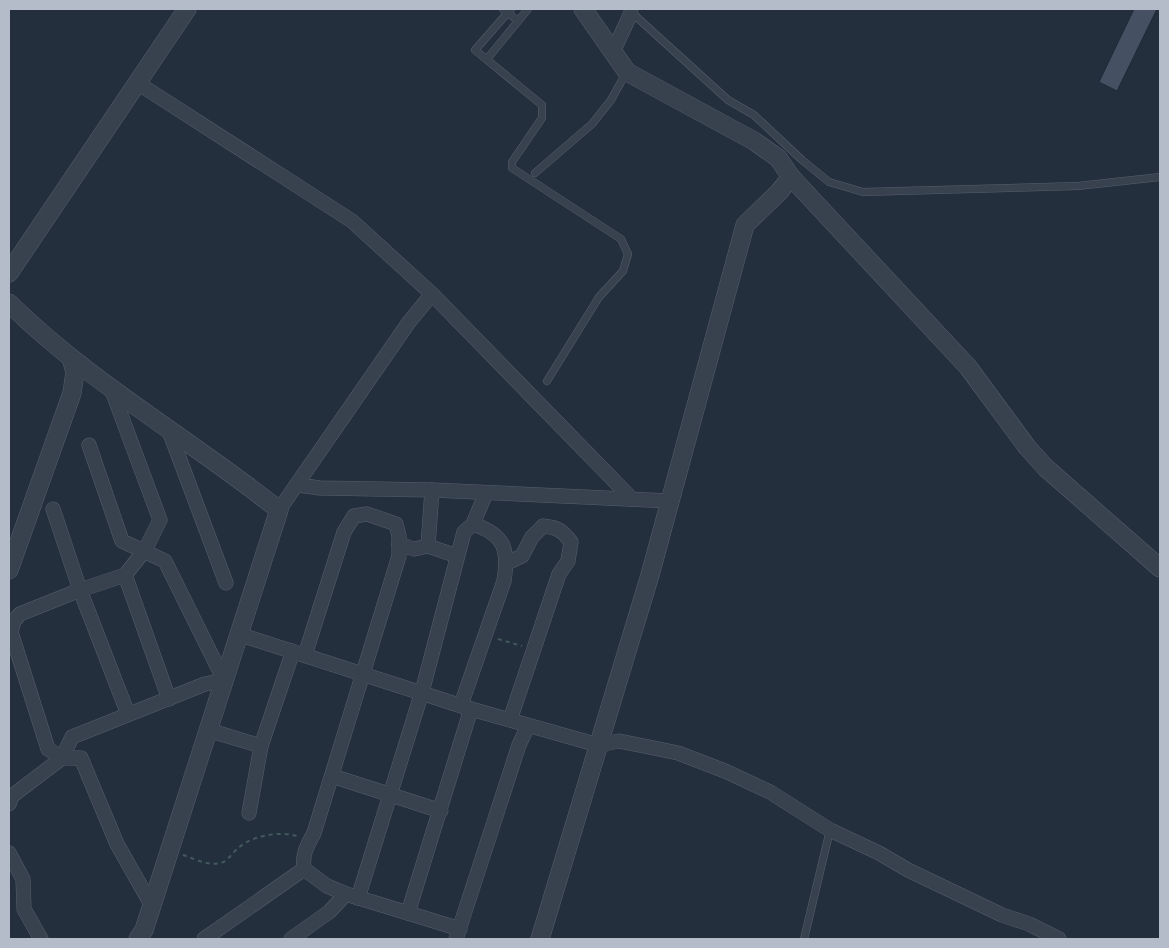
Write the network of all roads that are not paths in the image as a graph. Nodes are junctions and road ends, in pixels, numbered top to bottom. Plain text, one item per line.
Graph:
1 (187, 9) edge
2 (528, 9) edge
3 (583, 9) edge
4 (507, 10) edge
5 (630, 10) edge
6 (518, 21) junction
7 (613, 52) junction
8 (487, 59) junction
9 (627, 72) junction
10 (136, 82) junction
11 (535, 173) dead end
12 (791, 177) junction
13 (1160, 177) edge
14 (9, 273) edge
15 (432, 294) junction
16 (9, 303) edge
17 (72, 361) junction
18 (548, 381) dead end
19 (111, 388) junction
20 (168, 428) junction
21 (89, 445) dead end
22 (298, 485) junction
23 (432, 490) junction
24 (486, 493) junction
25 (632, 499) junction
26 (670, 501) junction
27 (54, 509) dead end
28 (279, 510) junction
29 (473, 524) junction
30 (399, 544) junction
31 (428, 546) junction
32 (145, 550) junction
33 (457, 556) junction
34 (507, 563) junction
35 (1160, 568) edge
36 (9, 570) edge
37 (125, 575) junction
38 (226, 584) dead end
39 (80, 590) junction
40 (238, 634) junction
41 (299, 653) junction
42 (364, 674) junction
43 (224, 680) junction
44 (422, 692) junction
45 (169, 699) junction
46 (466, 707) junction
47 (128, 714) junction
48 (510, 720) junction
49 (528, 726) junction
50 (208, 730) junction
51 (598, 745) junction
52 (261, 746) junction
53 (62, 758) junction
54 (332, 776) junction
55 (390, 795) junction
56 (9, 804) edge
57 (441, 811) junction
58 (249, 813) dead end
59 (830, 830) junction
60 (9, 852) edge
61 (304, 869) junction
62 (352, 896) junction
63 (152, 906) junction
64 (408, 913) junction
65 (458, 934) edge
66 (41, 939) edge
67 (138, 939) edge
68 (204, 939) edge
69 (291, 939) edge
70 (540, 939) edge
71 (804, 939) edge
72 (1059, 939) edge

1 - 10 street
2 - 6 lane
3 - 7 street
4 - 6 lane
4 - 8 lane
5 - 7 street
5 - 13 lane
6 - 8 lane
7 - 9 street
8 - 18 lane
9 - 11 lane
9 - 12 street
10 - 14 street
10 - 15 street
12 - 26 street
12 - 35 street
15 - 22 street
15 - 25 street
16 - 17 street
17 - 19 street
17 - 36 street
19 - 20 street
19 - 32 street
20 - 28 street
20 - 38 street
21 - 32 street
22 - 23 street
22 - 28 street
23 - 24 street
23 - 31 street
24 - 25 street
24 - 29 street
25 - 26 street
26 - 51 street
27 - 39 street
28 - 40 street
29 - 33 street
29 - 34 street
30 - 31 street
30 - 41 street
30 - 42 street
31 - 33 street
32 - 37 street
32 - 43 street
33 - 44 street
34 - 46 street
34 - 48 street
37 - 39 street
37 - 45 street
39 - 47 street
39 - 53 street
40 - 41 street
40 - 43 street
41 - 42 street
41 - 52 street
42 - 44 street
42 - 54 street
43 - 45 street
43 - 50 street
44 - 46 street
44 - 55 street
45 - 47 street
46 - 48 street
46 - 57 street
47 - 53 street
48 - 49 street
49 - 51 street
49 - 65 street
50 - 52 street
50 - 63 street
51 - 59 street
51 - 70 street
52 - 58 street
53 - 56 street
53 - 63 street
54 - 55 street
54 - 61 street
55 - 57 street
55 - 62 street
57 - 64 street
59 - 71 lane
59 - 72 street
60 - 66 street
61 - 62 street
61 - 68 street
62 - 64 street
62 - 69 street
63 - 67 street
64 - 65 street

